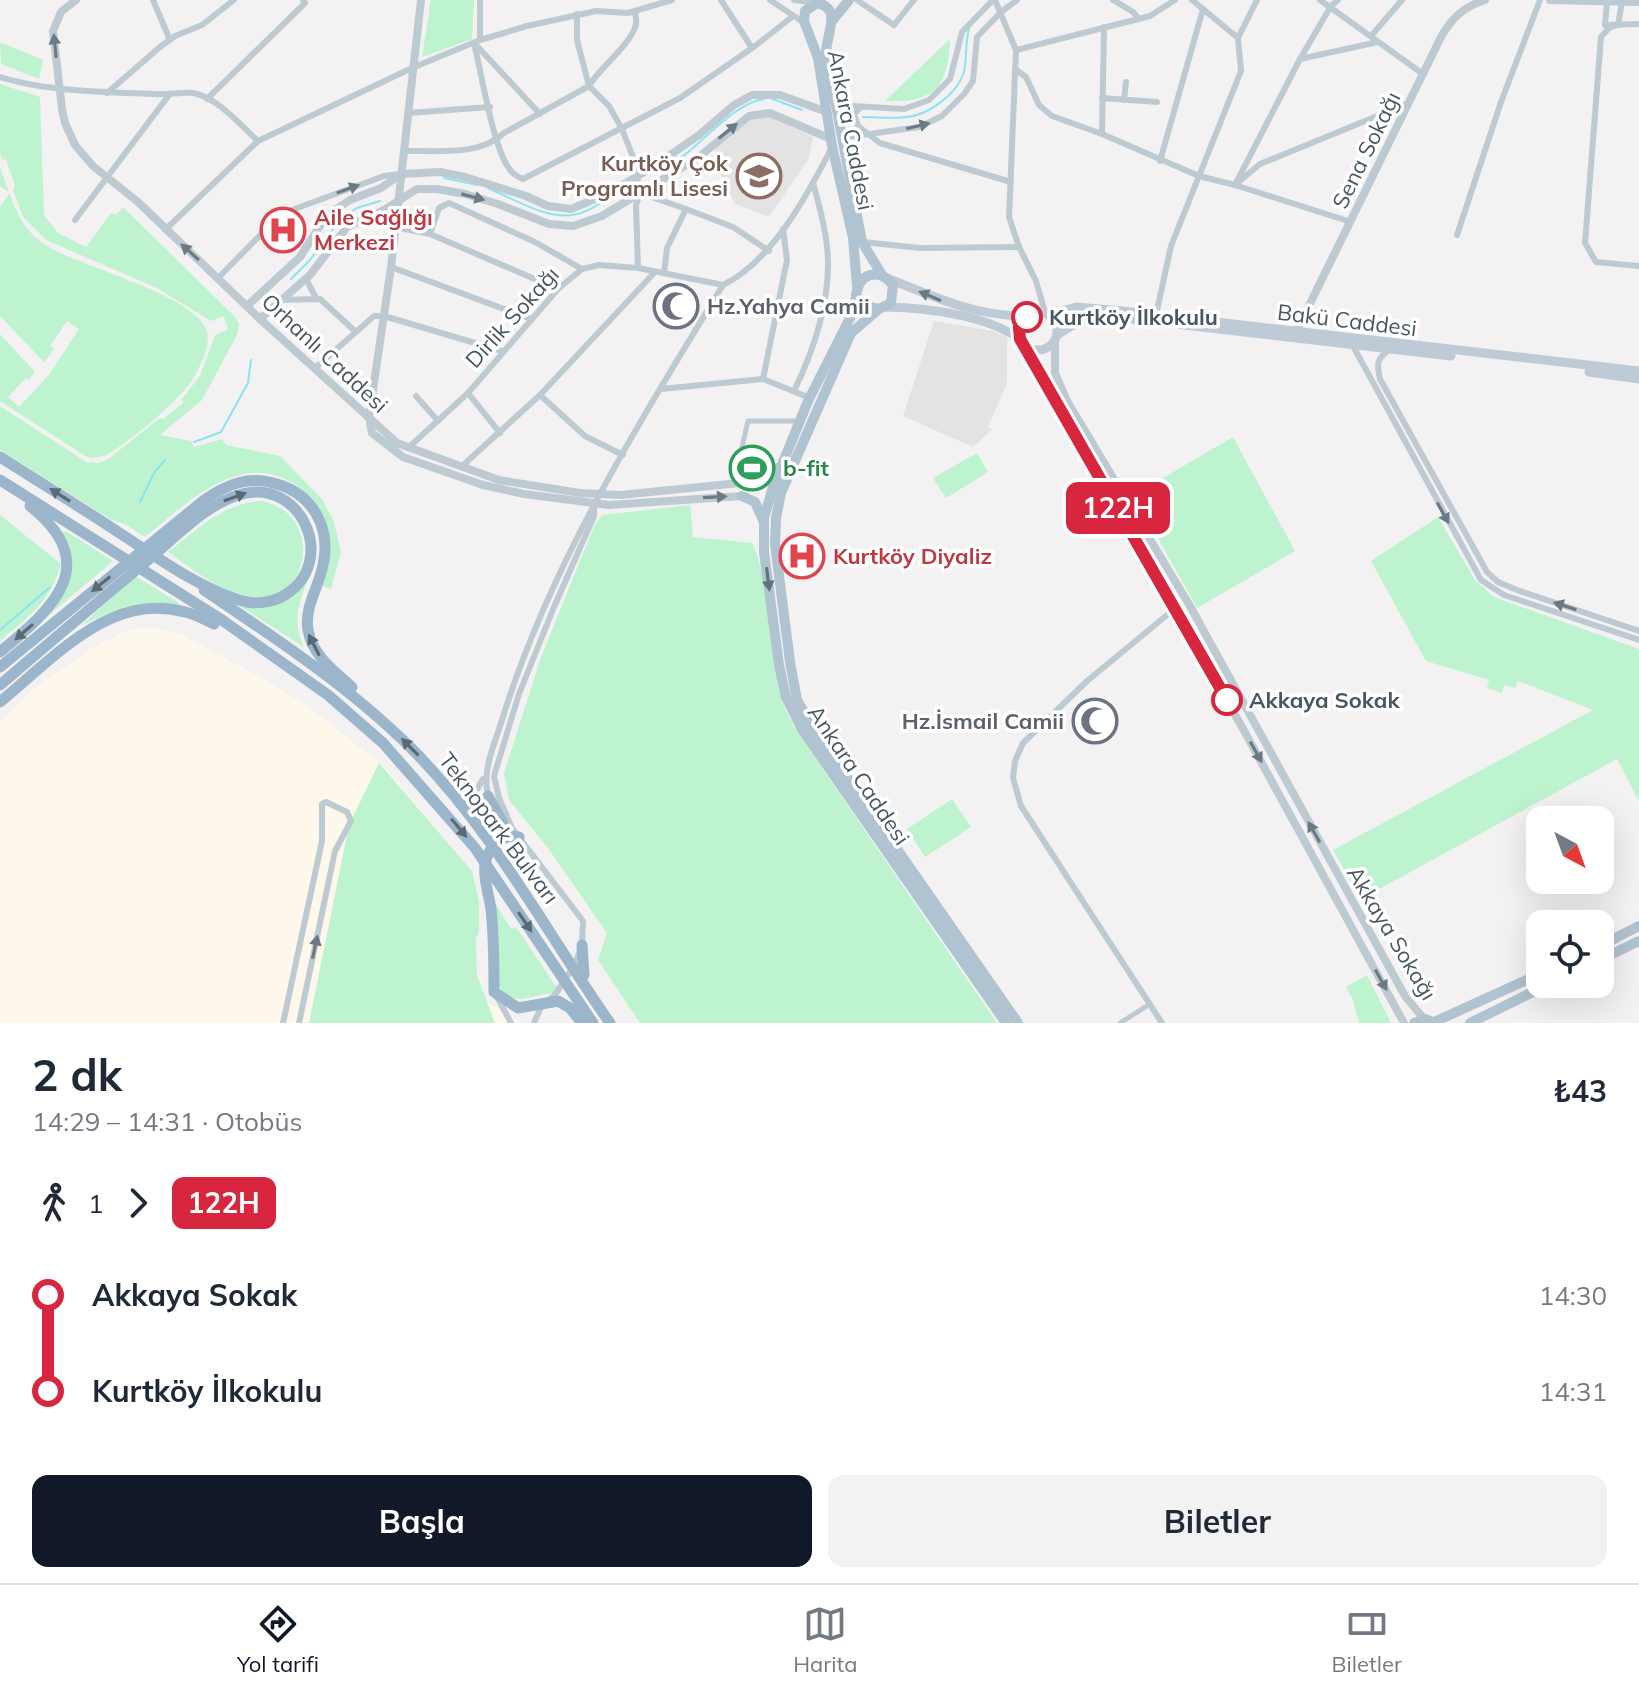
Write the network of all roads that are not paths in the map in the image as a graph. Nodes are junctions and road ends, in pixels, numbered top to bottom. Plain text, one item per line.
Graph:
1 (76, 0) edge
2 (153, 0) edge
3 (234, 0) edge
4 (303, 0) edge
5 (421, 0) edge
6 (480, 0) edge
7 (672, 0) edge
8 (721, 0) edge
9 (770, 0) edge
10 (794, 0) edge
11 (849, 0) edge
12 (857, 0) edge
13 (914, 0) edge
14 (994, 0) edge
15 (1017, 0) edge
16 (1113, 0) edge
17 (1175, 0) edge
18 (1192, 0) edge
19 (1257, 0) edge
20 (1320, 0) edge
21 (1338, 0) edge
22 (1402, 0) edge
23 (1485, 0) edge
24 (1540, 0) edge
25 (1550, 0) edge
26 (821, 2) edge
27 (1607, 2) edge
28 (1622, 2) junction
29 (1639, 2) edge
30 (1331, 6) junction
31 (1203, 9) junction
32 (635, 11) junction
33 (1001, 12) junction
34 (577, 14) junction
35 (792, 17) junction
36 (1139, 19) junction
37 (832, 23) junction
38 (1639, 24) edge
39 (1618, 25) junction
40 (806, 26) junction
41 (1104, 27) junction
42 (1371, 36) junction
43 (1238, 38) junction
44 (170, 40) junction
45 (477, 42) junction
46 (1378, 42) junction
47 (752, 48) junction
48 (1016, 50) junction
49 (1300, 59) junction
50 (412, 68) junction
51 (1015, 69) junction
52 (1423, 74) junction
53 (0, 77) edge
54 (1126, 82) dead end
55 (589, 86) junction
56 (59, 88) junction
57 (107, 93) junction
58 (169, 95) junction
59 (1102, 98) junction
60 (207, 99) junction
61 (1124, 100) junction
62 (1157, 102) dead end
63 (1409, 103) junction
64 (490, 107) junction
65 (861, 107) junction
66 (831, 109) junction
67 (408, 113) junction
68 (540, 114) junction
69 (622, 129) junction
70 (867, 134) junction
71 (1102, 134) junction
72 (497, 140) junction
73 (258, 141) junction
74 (835, 141) junction
75 (404, 151) junction
76 (1160, 161) junction
77 (401, 174) junction
78 (636, 176) junction
79 (1199, 176) junction
80 (108, 178) junction
81 (1011, 182) junction
82 (813, 183) junction
83 (1235, 185) junction
84 (640, 193) junction
85 (399, 200) junction
86 (686, 209) junction
87 (75, 220) dead end
88 (1351, 222) junction
89 (395, 227) junction
90 (783, 228) junction
91 (165, 230) junction
92 (430, 234) junction
93 (1457, 235) dead end
94 (862, 242) junction
95 (1019, 247) junction
96 (769, 251) junction
97 (1639, 266) edge
98 (391, 267) junction
99 (638, 268) junction
100 (582, 269) junction
101 (655, 272) junction
102 (664, 273) junction
103 (884, 276) junction
104 (218, 278) junction
105 (306, 279) junction
106 (723, 285) junction
107 (558, 289) junction
108 (857, 291) junction
109 (316, 298) junction
110 (281, 300) junction
111 (247, 306) junction
112 (883, 308) junction
113 (1048, 313) junction
114 (384, 316) junction
115 (1029, 316) junction
116 (1155, 316) junction
117 (260, 319) junction
118 (531, 319) junction
119 (356, 332) junction
120 (1296, 332) junction
121 (1056, 338) junction
122 (1022, 341) junction
123 (1353, 346) junction
124 (1389, 350) junction
125 (502, 351) junction
126 (314, 369) junction
127 (1639, 371) edge
128 (763, 379) junction
129 (1639, 379) edge
130 (661, 389) junction
131 (794, 391) junction
132 (468, 393) junction
133 (540, 395) junction
134 (416, 396) dead end
135 (810, 398) junction
136 (369, 417) junction
137 (438, 421) junction
138 (800, 421) junction
139 (500, 433) junction
140 (408, 448) junction
141 (623, 455) junction
142 (0, 457) edge
143 (783, 462) junction
144 (461, 467) junction
145 (0, 483) edge
146 (737, 484) junction
147 (758, 484) junction
148 (600, 495) junction
149 (742, 496) junction
150 (774, 496) junction
151 (594, 504) junction
152 (764, 526) junction
153 (173, 570) junction
154 (550, 605) junction
155 (1190, 606) junction
156 (1178, 613) junction
157 (1639, 631) edge
158 (1639, 640) edge
159 (0, 652) edge
160 (272, 654) junction
161 (0, 667) edge
162 (0, 685) edge
163 (510, 693) junction
164 (519, 694) junction
165 (0, 702) edge
166 (1253, 720) junction
167 (385, 723) junction
168 (1242, 727) junction
169 (487, 768) junction
170 (454, 796) junction
171 (488, 796) joint
172 (519, 837) junction
173 (496, 843) junction
174 (485, 862) junction
175 (1331, 863) junction
176 (1320, 870) junction
177 (1639, 926) edge
178 (1614, 939) edge
179 (1639, 941) edge
180 (582, 945) junction
181 (1614, 953) edge
182 (574, 966) junction
183 (1526, 980) edge
184 (565, 982) junction
185 (494, 992) junction
186 (1526, 995) edge
187 (593, 999) junction
188 (1150, 1004) junction
189 (542, 1005) junction
190 (1427, 1022) edge
191 (283, 1023) edge
192 (299, 1023) edge
193 (511, 1023) edge
194 (534, 1023) edge
195 (582, 1023) edge
196 (593, 1023) edge
197 (610, 1023) edge
198 (1006, 1023) edge
199 (1018, 1023) edge
200 (1120, 1023) edge
201 (1162, 1023) edge
202 (1404, 1023) edge
203 (1470, 1023) edge

56 -> 1 street, Orhanlı Caddesi
2 - 44 street
3 - 44 street
4 - 60 street
5 - 50 street
6 - 45 street
7 - 32 street
8 - 47 street
9 - 35 street
10 - 26 street
11 - 37 main road, Ankara Caddesi
12 - 13 street
14 - 33 street
14 - 65 street
15 - 33 street
16 - 36 street
17 - 36 street
18 - 31 street
19 - 43 street
20 - 30 street
21 - 30 street
22 - 42 street
23 - 52 street, Sena Sokağı
24 - 93 street
25 - 27 street
26 - 37 main road
26 - 40 main road
27 - 28 street
27 - 39 street
28 - 29 street
28 - 39 street
30 - 42 street
30 - 49 street
31 - 43 street
31 - 76 street
32 - 34 street
32 - 55 street
33 - 48 street
70 -> 33 street
34 - 45 street
34 - 55 street
35 - 40 street
35 - 47 street
36 - 41 street
37 - 40 main road
37 - 66 main road, Ankara Caddesi
38 - 39 street
39 - 97 street
40 - 66 main road, Ankara Caddesi
41 - 48 street
41 - 59 street
42 - 46 street
43 - 79 street
44 - 57 street
45 - 50 street
45 - 64 street
45 - 68 street
46 - 49 street
46 - 52 street
47 - 69 street
48 - 51 street
49 - 83 street
50 - 67 street
50 - 73 street
51 - 71 street
51 - 81 street
52 - 63 street, Sena Sokağı
53 - 56 street
54 - 61 street
55 - 68 street
55 - 69 street
56 - 57 street
56 - 80 street, Orhanlı Caddesi
57 - 58 street
58 - 60 street
58 - 80 street
59 - 61 street
59 - 71 street
60 - 73 street
61 - 62 street
63 - 83 street
63 - 88 street, Sena Sokağı
64 - 67 street
64 - 72 street
65 - 66 street
65 - 70 street
66 - 74 main road, Ankara Caddesi
66 - 78 street
67 - 75 street
68 - 72 street
69 - 72 street
69 - 78 street
70 - 74 street
70 - 81 street
71 - 76 street
72 - 75 street
73 - 91 street
74 - 82 street
84 -> 74 street
74 - 94 main road, Ankara Caddesi
74 - 108 main road, Ankara Caddesi
75 - 77 street
76 - 79 street
77 - 78 street
77 - 85 street
104 -> 77 street
77 - 111 street
78 - 84 street
79 - 83 street
79 - 116 street
80 - 87 street
80 - 91 street, Orhanlı Caddesi
81 - 95 street
82 - 90 street
82 - 131 street
83 - 88 street
85 -> 84 street
84 - 86 street
84 - 99 street
85 - 89 street
85 - 105 street
86 - 96 street
86 - 102 street
88 - 120 street, Sena Sokağı
89 - 92 street
89 - 98 street
90 - 96 street
90 - 128 street
104 -> 91 street, Orhanlı Caddesi
92 - 100 street
92 - 107 street
94 - 95 street
94 - 103 main road, Ankara Caddesi
95 - 113 street
96 - 106 street
98 - 114 street
98 - 118 street
99 - 100 street, Dirlik Sokağı
99 - 101 street, Dirlik Sokağı
100 - 107 street, Dirlik Sokağı
101 - 102 street, Dirlik Sokağı
101 - 133 street
102 - 106 street, Dirlik Sokağı
103 - 108 main road
103 - 112 main road
115 -> 103 main road, Bakü Caddesi
104 - 111 street, Orhanlı Caddesi
105 - 109 street
105 - 110 street
106 - 130 street
107 - 118 street, Dirlik Sokağı
108 - 112 main road
108 - 135 main road, Ankara Caddesi
109 - 110 street
109 - 119 street
110 - 117 street
111 - 117 street, Orhanlı Caddesi
112 - 122 main road
112 - 150 main road, Ankara Caddesi
113 - 115 main road, Bakü Caddesi
113 - 116 main road, Bakü Caddesi
113 - 121 main road
114 - 119 street
114 - 125 street
114 - 136 street
115 - 122 main road
116 - 120 main road, Bakü Caddesi
117 - 126 street, Orhanlı Caddesi
118 - 125 street, Dirlik Sokağı
119 - 126 street
120 - 127 main road, Bakü Caddesi
121 - 122 main road, Bakü Caddesi
121 - 123 main road, Bakü Caddesi
121 - 155 street, Akkaya Sokağı
122 - 156 street, Akkaya Sokağı
123 - 124 main road, Bakü Caddesi
123 -> 158 street
124 - 129 main road, Bakü Caddesi
157 -> 124 street
125 - 132 street, Dirlik Sokağı
126 - 136 street, Orhanlı Caddesi
128 - 130 street
128 - 131 street
130 - 141 street
131 - 135 street
132 - 137 street, Dirlik Sokağı
132 - 139 street
133 - 139 street
133 - 141 street
134 - 137 street
135 - 138 main road, Ankara Caddesi
136 - 140 street, Orhanlı Caddesi
136 - 151 street, Orhanlı Caddesi
137 - 140 street, Dirlik Sokağı
138 - 143 main road, Ankara Caddesi
138 - 146 street
139 - 144 street
140 - 144 street, Orhanlı Caddesi
141 - 148 street
153 -> 142 highway
143 - 147 main road
143 - 150 main road, Ankara Caddesi
144 - 148 street, Orhanlı Caddesi
145 -> 159 highway
145 - 160 highway, Teknopark Bulvarı
146 - 147 street, Orhanlı Caddesi
146 - 148 street, Orhanlı Caddesi
147 - 150 main road
148 - 151 street
149 - 150 main road
151 -> 149 street, Orhanlı Caddesi
149 - 152 main road
150 - 152 main road, Ankara Caddesi
150 - 199 main road, Ankara Caddesi
151 - 154 street
152 -> 198 main road, Ankara Caddesi
162 -> 153 highway
153 - 167 highway, Teknopark Bulvarı
154 - 163 street
154 - 164 street
155 - 156 street
155 - 166 street, Akkaya Sokağı
156 - 168 street, Akkaya Sokağı
156 - 188 street
160 - 165 highway
160 -> 174 highway, Teknopark Bulvarı
167 -> 161 highway
163 - 164 street
163 - 169 street
164 - 172 street
166 - 168 street
175 -> 166 street, Akkaya Sokağı
170 -> 167 highway, Teknopark Bulvarı
168 -> 176 street, Akkaya Sokağı
169 - 170 street
169 - 171 street
170 - 173 highway, Teknopark Bulvarı
171 - 173 highway
172 - 173 highway
172 - 180 street
173 - 174 highway
173 - 182 highway, Teknopark Bulvarı
174 -> 184 highway, Teknopark Bulvarı
174 - 185 highway
175 - 176 street, Akkaya Sokağı
175 - 190 street, Akkaya Sokağı
176 -> 202 street, Akkaya Sokağı
177 - 178 main road
179 - 181 main road
180 - 182 street
180 - 187 highway
182 - 184 street
182 - 187 highway, Teknopark Bulvarı
183 - 190 main road
184 - 189 street
184 - 196 highway, Teknopark Bulvarı
185 - 189 highway
185 - 193 street
186 - 203 main road
187 - 197 highway, Teknopark Bulvarı
188 - 200 street
188 - 201 street
189 - 194 street
189 - 195 highway
192 -> 191 street

